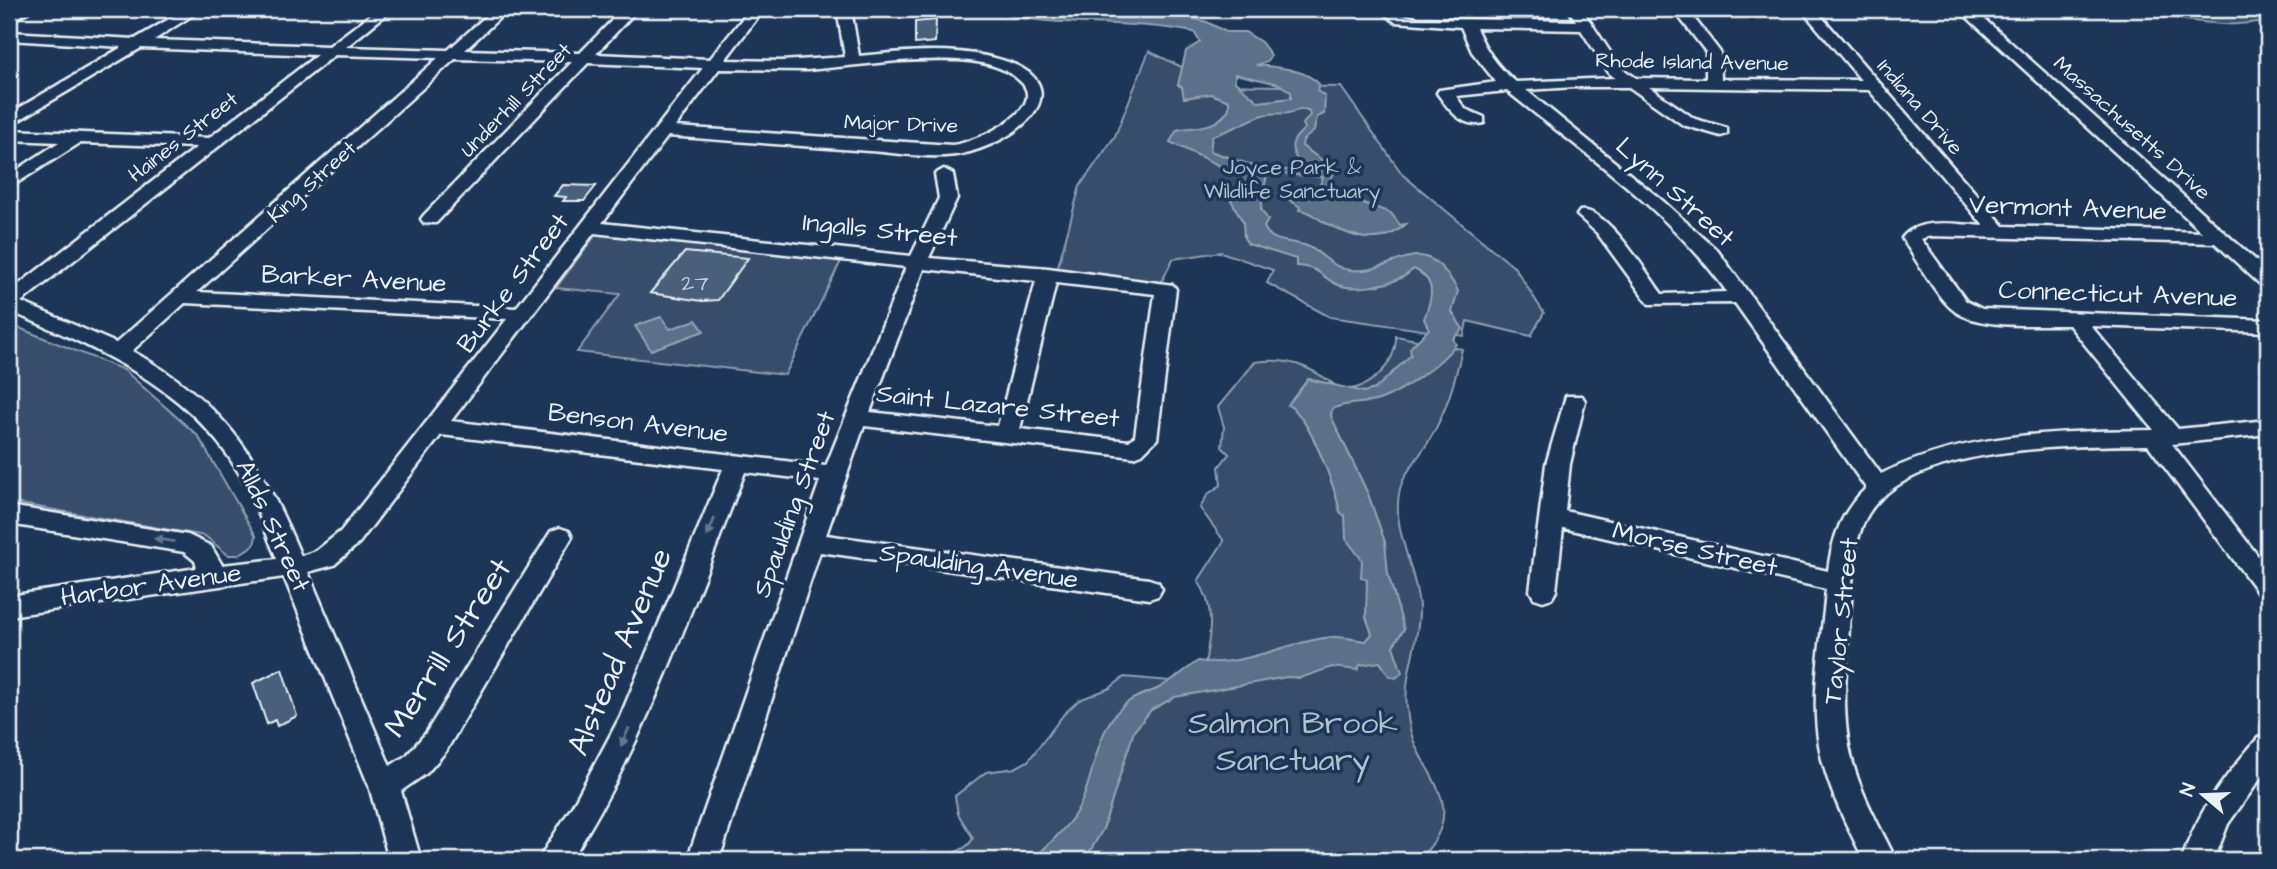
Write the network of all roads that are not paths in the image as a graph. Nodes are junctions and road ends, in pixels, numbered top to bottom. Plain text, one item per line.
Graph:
1 (26, 9) edge
2 (195, 9) edge
3 (386, 9) edge
4 (502, 9) edge
5 (631, 9) edge
6 (757, 9) edge
7 (844, 9) edge
8 (1575, 9) edge
9 (1680, 9) edge
10 (1808, 9) edge
11 (1965, 9) edge
12 (1390, 13) edge
13 (9, 18) edge
14 (1467, 24) junction
15 (1585, 26) junction
16 (9, 36) edge
17 (136, 44) junction
18 (332, 50) junction
19 (453, 54) junction
20 (586, 58) junction
21 (853, 62) junction
22 (715, 63) junction
23 (1630, 82) junction
24 (1715, 83) junction
25 (1874, 85) junction
26 (1510, 86) junction
27 (1478, 120) dead end
28 (9, 121) edge
29 (662, 131) junction
30 (1721, 131) dead end
31 (9, 135) edge
32 (76, 138) junction
33 (212, 143) junction
34 (905, 149) junction
35 (965, 149) junction
36 (944, 174) junction
37 (9, 183) edge
38 (1586, 215) dead end
39 (430, 219) dead end
40 (589, 227) junction
41 (1999, 232) junction
42 (2220, 238) junction
43 (918, 260) junction
44 (1048, 274) junction
45 (2268, 281) edge
46 (1166, 289) joint
47 (183, 297) junction
48 (1742, 297) junction
49 (9, 303) edge
50 (1966, 310) joint
51 (522, 314) junction
52 (2075, 320) junction
53 (2268, 326) edge
54 (118, 352) junction
55 (1574, 401) dead end
56 (856, 418) junction
57 (436, 427) junction
58 (2268, 427) edge
59 (1007, 437) junction
60 (2163, 437) junction
61 (737, 464) junction
62 (834, 475) junction
63 (1878, 487) junction
64 (9, 515) edge
65 (1550, 516) junction
66 (560, 537) dead end
67 (810, 542) junction
68 (294, 567) junction
69 (211, 576) junction
70 (1840, 583) junction
71 (2268, 587) edge
72 (1149, 589) dead end
73 (1543, 591) dead end
74 (9, 606) edge
75 (2268, 747) edge
76 (384, 786) junction
77 (405, 860) edge
78 (554, 860) edge
79 (704, 860) edge
80 (1880, 860) edge
81 (2198, 860) edge

1 - 13 street
2 - 17 street
3 - 18 street, Haines Street
4 - 19 street, King Street
5 - 20 street, Underhill Street
6 - 22 street, Burke Street
7 - 21 street
8 - 15 street
9 - 24 street
10 - 25 street, Indiana Drive
11 - 42 street, Massachusetts Drive
12 - 14 street
14 - 15 street
14 - 26 street, Lynn Street
15 - 23 street
16 - 17 street, Major Drive
17 - 18 street, Major Drive
17 - 28 street
18 - 19 street, Major Drive
18 - 33 street, Haines Street
19 - 20 street, Major Drive
19 - 47 street, King Street
20 - 22 street, Major Drive
20 - 39 street, Underhill Street
21 - 22 street, Major Drive
21 - 35 street, Major Drive
22 - 29 street, Burke Street
23 - 24 street, Rhode Island Avenue
23 - 26 street, Rhode Island Avenue
23 - 30 street
24 - 25 street, Rhode Island Avenue
25 - 41 street, Indiana Drive
26 - 27 street, Rhode Island Avenue
26 - 48 street, Lynn Street
29 - 34 street, Major Drive
29 - 40 street, Burke Street
31 - 32 street
32 - 33 street
32 - 37 street
33 - 49 street, Haines Street
34 - 35 street, Major Drive
34 - 36 street
35 - 36 street
36 - 43 street, Spaulding Street
38 - 48 street
40 - 43 street, Ingalls Street
40 - 51 street, Burke Street
41 - 42 street, Vermont Avenue
41 - 50 street, Vermont Avenue
42 - 45 street, Massachusetts Drive
43 - 44 street, Ingalls Street
43 - 56 street, Spaulding Street
44 - 46 street, Ingalls Street
44 - 59 street
46 - 59 street, Saint Lazare Street
47 - 51 street, Barker Avenue
47 - 54 street, King Street
48 - 63 street, Lynn Street
49 - 54 street, Allds Street
50 - 52 street, Connecticut Avenue
51 - 57 street, Burke Street
52 - 53 street, Connecticut Avenue
52 - 60 street
54 - 68 street, Allds Street
55 - 65 street
56 - 59 street, Saint Lazare Street
56 - 62 street, Spaulding Street
57 - 61 street, Benson Avenue
57 - 68 street, Burke Street
58 - 60 street, Taylor Street
60 - 63 street, Taylor Street
60 - 71 street
61 - 62 street, Benson Avenue
61 -> 78 street, Alstead Avenue
62 - 67 street, Spaulding Street
63 - 70 street, Taylor Street
69 -> 64 street
65 - 70 street, Morse Street
65 - 73 street
66 - 76 street, Merrill Street
67 - 72 street, Spaulding Avenue
67 - 79 street, Spaulding Street
68 - 69 street, Harbor Avenue
68 - 76 street, Allds Street
69 - 74 street, Harbor Avenue
70 - 80 street, Taylor Street
75 - 81 street
76 - 77 street, Allds Street

